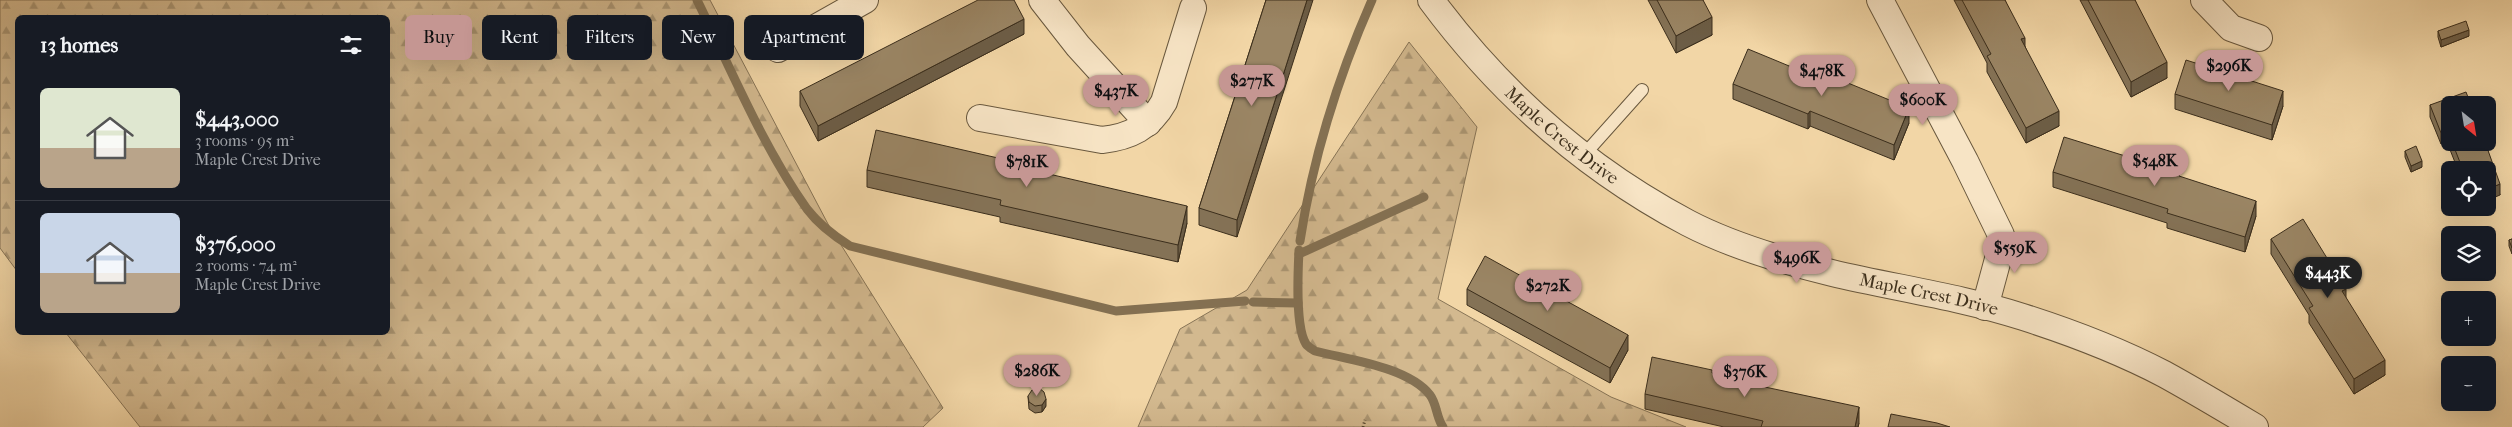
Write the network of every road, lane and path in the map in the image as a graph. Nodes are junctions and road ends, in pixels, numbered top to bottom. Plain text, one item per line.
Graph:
1 (865, 0) edge
2 (1042, 0) edge
3 (1431, 0) edge
4 (1880, 0) edge
5 (2204, 0) edge
6 (1193, 8) dead end
7 (838, 15) edge
8 (2259, 38) dead end
9 (1642, 90) dead end
10 (980, 118) dead end
11 (1148, 123) junction
12 (1583, 156) junction
13 (1985, 307) junction
14 (1364, 420) dead end
15 (1364, 427) edge
16 (2255, 427) edge

1 - 7 street
2 - 11 street
3 - 12 street, Maple Crest Drive
4 - 13 street
5 - 8 street
6 - 11 street
9 - 12 lane
10 - 11 street
12 - 13 street, Maple Crest Drive
13 - 16 street, Maple Crest Drive
14 - 15 path

